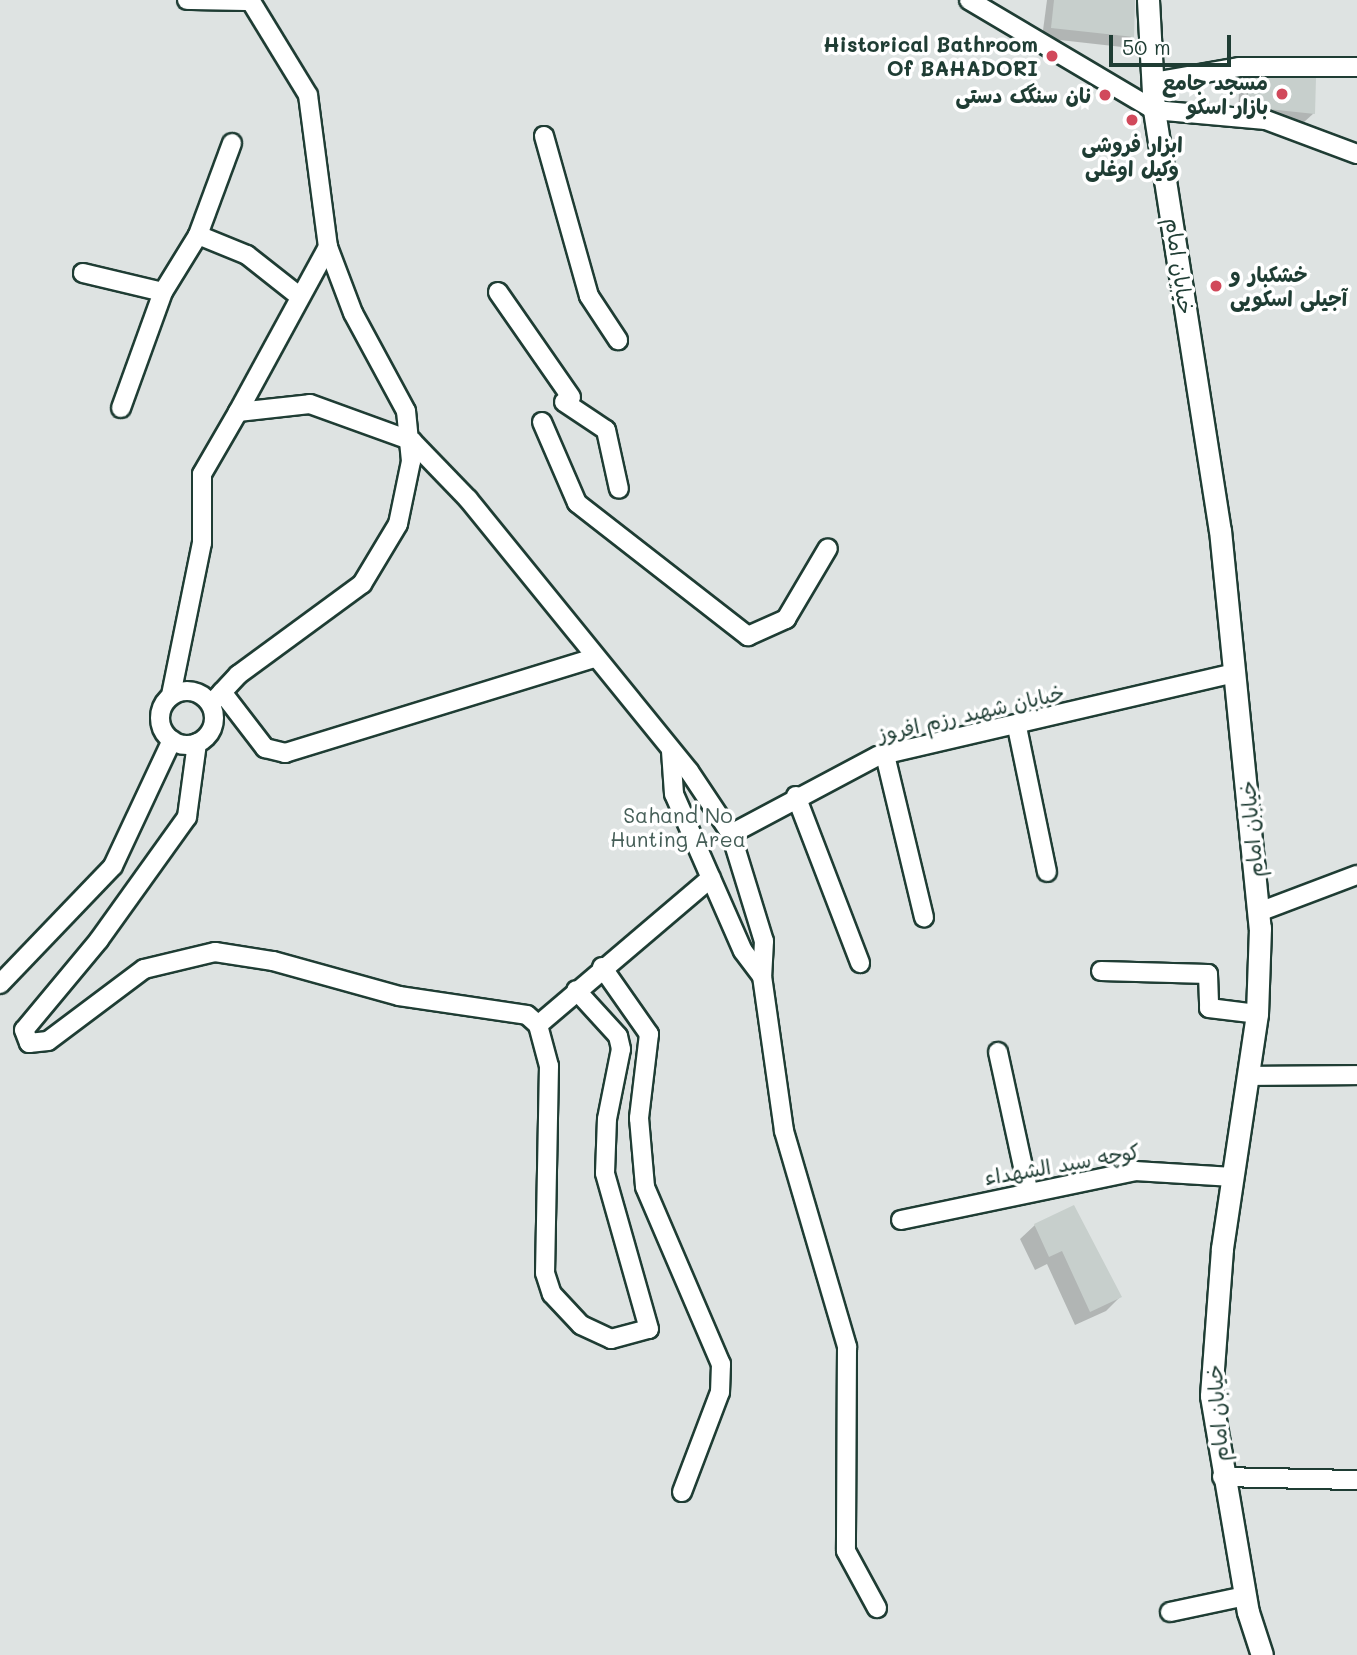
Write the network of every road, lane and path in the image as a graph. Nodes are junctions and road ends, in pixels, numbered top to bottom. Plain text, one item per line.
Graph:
1 (187, 0) edge
2 (250, 0) edge
3 (968, 0) edge
4 (1148, 0) edge
5 (1357, 67) edge
6 (1153, 82) junction
7 (1154, 110) junction
8 (544, 136) dead end
9 (232, 143) dead end
10 (1357, 154) edge
11 (198, 235) junction
12 (328, 247) junction
13 (83, 273) dead end
14 (163, 292) junction
15 (498, 292) dead end
16 (299, 296) junction
17 (618, 340) dead end
18 (121, 408) dead end
19 (238, 412) junction
20 (542, 422) dead end
21 (412, 441) junction
22 (618, 489) dead end
23 (828, 548) dead end
24 (593, 658) junction
25 (1236, 673) junction
26 (171, 695) junction
27 (216, 699) junction
28 (1017, 727) junction
29 (172, 740) junction
30 (197, 743) junction
31 (671, 751) junction
32 (885, 755) junction
33 (796, 796) junction
34 (731, 834) junction
35 (1046, 872) dead end
36 (1357, 875) edge
37 (710, 878) junction
38 (1259, 912) junction
39 (924, 918) dead end
40 (32, 954) junction
41 (860, 963) dead end
42 (602, 967) junction
43 (1101, 971) dead end
44 (762, 976) junction
45 (0, 984) edge
46 (576, 990) junction
47 (0, 999) edge
48 (1257, 1014) junction
49 (538, 1025) junction
50 (998, 1052) dead end
51 (1357, 1075) edge
52 (1250, 1076) junction
53 (1233, 1177) junction
54 (1028, 1190) junction
55 (901, 1220) dead end
56 (1222, 1477) junction
57 (1357, 1480) edge
58 (682, 1492) dead end
59 (1245, 1596) junction
60 (877, 1608) dead end
61 (1170, 1612) dead end
62 (1262, 1655) edge

1 - 2 street
2 - 12 street
3 - 7 street
4 - 6 street, خیابان امام
5 - 6 street
6 - 7 street, خیابان امام
7 - 10 street
7 - 25 street, خیابان امام
8 - 17 street
9 - 11 street
11 - 14 street
11 - 16 street
12 - 16 street
12 - 21 street
13 - 14 street
14 - 18 street
15 - 22 street
16 - 19 street
19 - 21 street
19 - 26 street
20 - 23 street
21 - 24 street
21 - 27 street
24 - 27 street
24 - 31 street
25 - 28 street, خیابان شهید رزم افروز
25 - 38 street, خیابان امام
26 - 27 street
26 - 29 street
27 - 30 street
28 - 32 street, خیابان شهید رزم افروز
28 - 35 street
29 - 30 street
29 - 40 street
30 - 49 street
31 - 34 street
31 - 37 street
32 - 33 street, خیابان شهید رزم افروز
32 - 39 street
33 - 34 street, خیابان شهید رزم افروز
33 - 41 street
34 - 44 street
36 - 38 street
37 - 42 street
37 - 44 street
38 - 48 street, خیابان امام
40 - 45 street
40 - 47 street
42 - 46 street
42 - 58 street
43 - 48 street
44 - 60 street
46 - 49 street
46 - 49 street
48 - 52 street, خیابان امام
50 - 54 street
51 - 52 street
52 - 53 street, خیابان امام
53 - 54 street, کوچه سید الشهداء
53 - 56 street, خیابان امام
54 - 55 street, کوچه سید الشهداء
56 - 57 street
56 - 59 street, خیابان امام
59 - 61 street
59 - 62 street, خیابان امام

